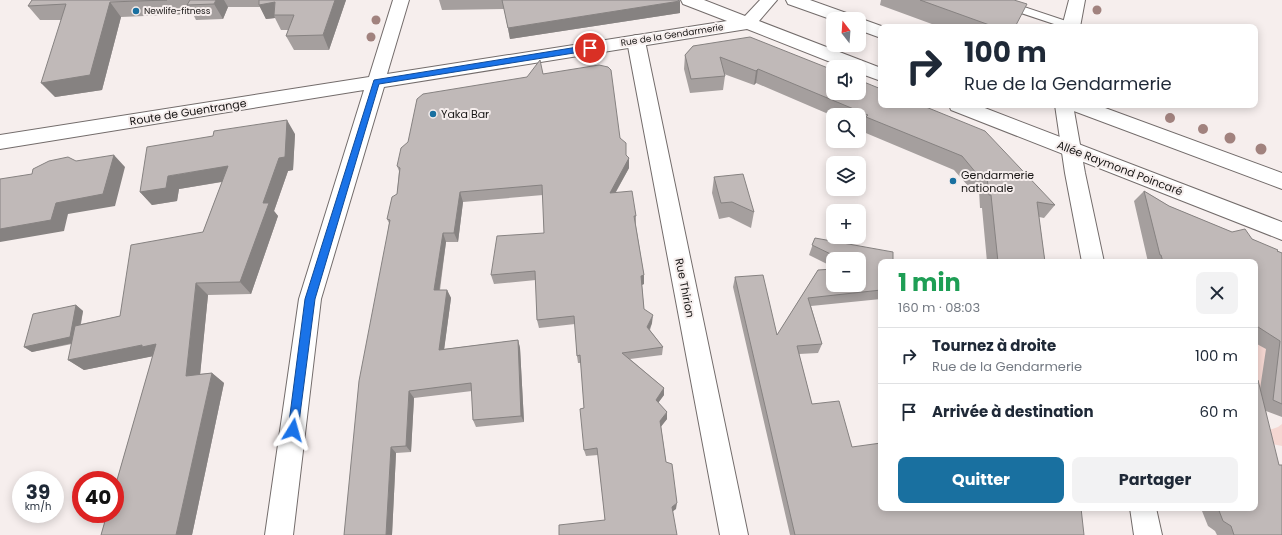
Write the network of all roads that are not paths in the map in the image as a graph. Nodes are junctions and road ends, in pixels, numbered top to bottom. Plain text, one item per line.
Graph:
1 (401, 0) edge
2 (689, 0) edge
3 (769, 0) edge
4 (794, 0) edge
5 (992, 0) edge
6 (1077, 0) edge
7 (827, 12) edge
8 (748, 23) junction
9 (1065, 24) edge
10 (1071, 24) edge
11 (866, 27) edge
12 (878, 31) edge
13 (636, 41) junction
14 (878, 74) edge
15 (376, 82) junction
16 (966, 108) edge
17 (1064, 108) edge
18 (1086, 108) edge
19 (0, 142) edge
20 (1071, 148) junction
21 (1282, 181) edge
22 (1282, 230) edge
23 (1092, 259) edge
24 (1143, 511) edge
25 (279, 535) edge
26 (734, 535) edge
27 (1148, 535) edge

1 - 15 street
2 - 8 street
3 - 8 street
4 - 7 street
5 - 9 lane
6 - 10 street
8 - 13 street, Rue de la Gendarmerie
8 - 14 street
11 - 12 street
13 - 15 street, Rue de la Gendarmerie
13 - 26 street, Rue Thirion
15 - 19 street, Route de Guentrange
15 - 25 street
16 - 20 street, Allée Raymond Poincaré
17 - 20 street
18 - 21 street
20 - 22 street, Allée Raymond Poincaré
20 - 23 street
24 - 27 street

